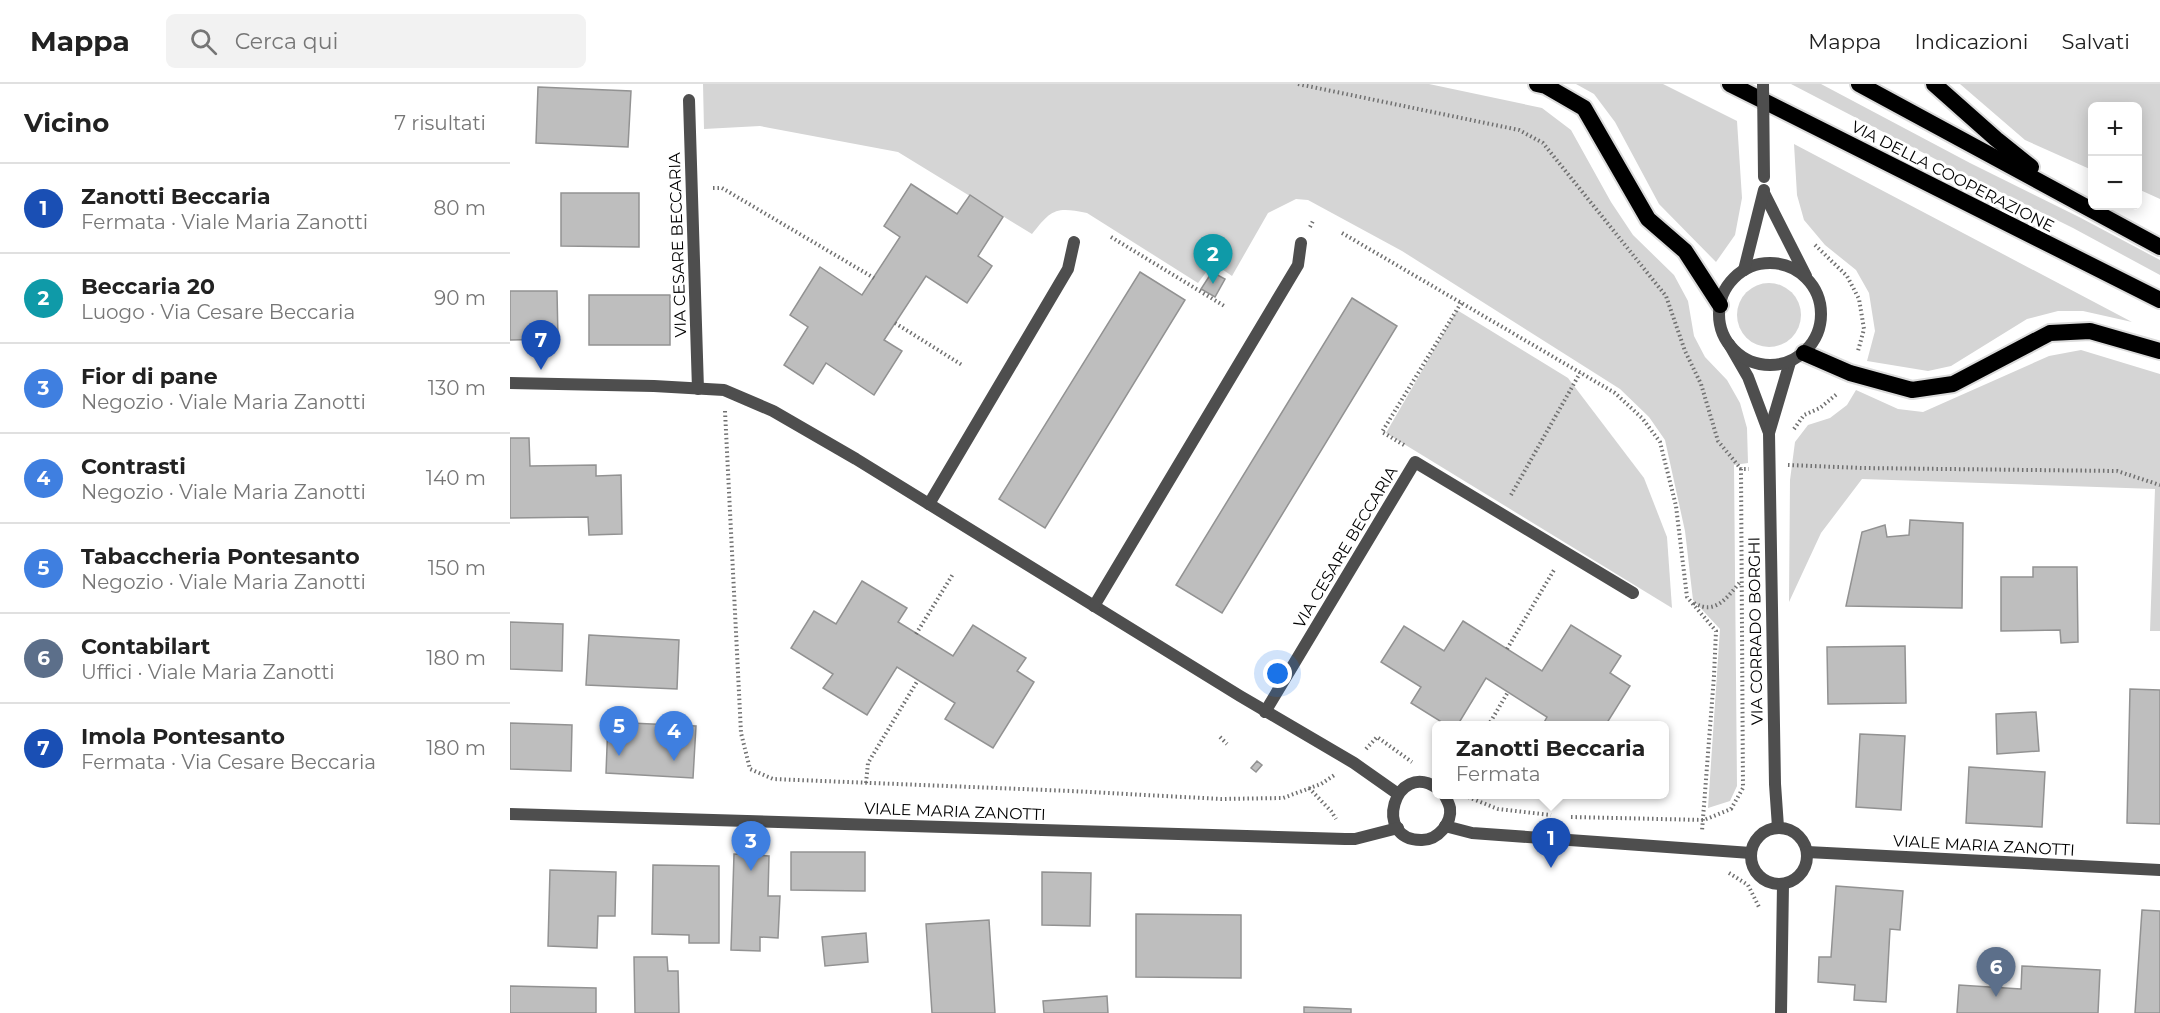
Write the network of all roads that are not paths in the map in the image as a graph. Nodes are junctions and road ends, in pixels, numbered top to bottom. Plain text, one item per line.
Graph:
1 (1537, 84) edge
2 (1730, 84) edge
3 (1763, 84) edge
4 (1859, 84) edge
5 (1934, 84) edge
6 (689, 100) dead end
7 (1764, 193) junction
8 (2067, 195) junction
9 (1074, 242) dead end
10 (1301, 243) dead end
11 (2160, 247) edge
12 (1744, 270) junction
13 (1808, 280) junction
14 (2160, 300) edge
15 (1720, 305) junction
16 (1729, 344) junction
17 (2160, 351) edge
18 (1797, 357) junction
19 (510, 383) edge
20 (698, 389) junction
21 (1769, 434) junction
22 (929, 504) junction
23 (1633, 593) dead end
24 (1094, 606) junction
25 (1265, 712) junction
26 (1432, 785) edge
27 (1398, 794) junction
28 (1446, 799) edge
29 (510, 814) edge
30 (1445, 826) junction
31 (1398, 828) junction
32 (1778, 828) junction
33 (1807, 852) junction
34 (1751, 853) junction
35 (2160, 870) edge
36 (1783, 884) junction
37 (1781, 1013) edge

1 - 15 highway
2 - 14 highway, VIA DELLA COOPERAZIONE
3 - 7 street, bridge
4 - 8 highway, VIA DELLA COOPERAZIONE
5 - 8 highway
6 - 20 street, VIA CESARE BECCARIA
7 - 12 street
7 - 13 street
8 - 11 highway, VIA DELLA COOPERAZIONE
9 - 22 street
10 - 24 street
12 - 13 street
12 - 15 street
13 - 18 street
15 - 16 street
16 - 18 street
16 - 21 street, VIA CORRADO BORGHI
17 - 18 highway
18 - 21 street, VIA CORRADO BORGHI
19 - 20 street
20 - 22 street
21 - 32 street, VIA CORRADO BORGHI
22 - 24 street
23 - 25 street, VIA CESARE BECCARIA
24 - 25 street
25 - 27 street
26 - 27 street
27 - 31 street
28 - 30 street
29 - 31 street, VIALE MARIA ZANOTTI
30 - 31 street
30 - 34 street
32 - 33 street
32 - 34 street
33 - 35 street, VIALE MARIA ZANOTTI
33 - 36 street
34 - 36 street
36 - 37 street

